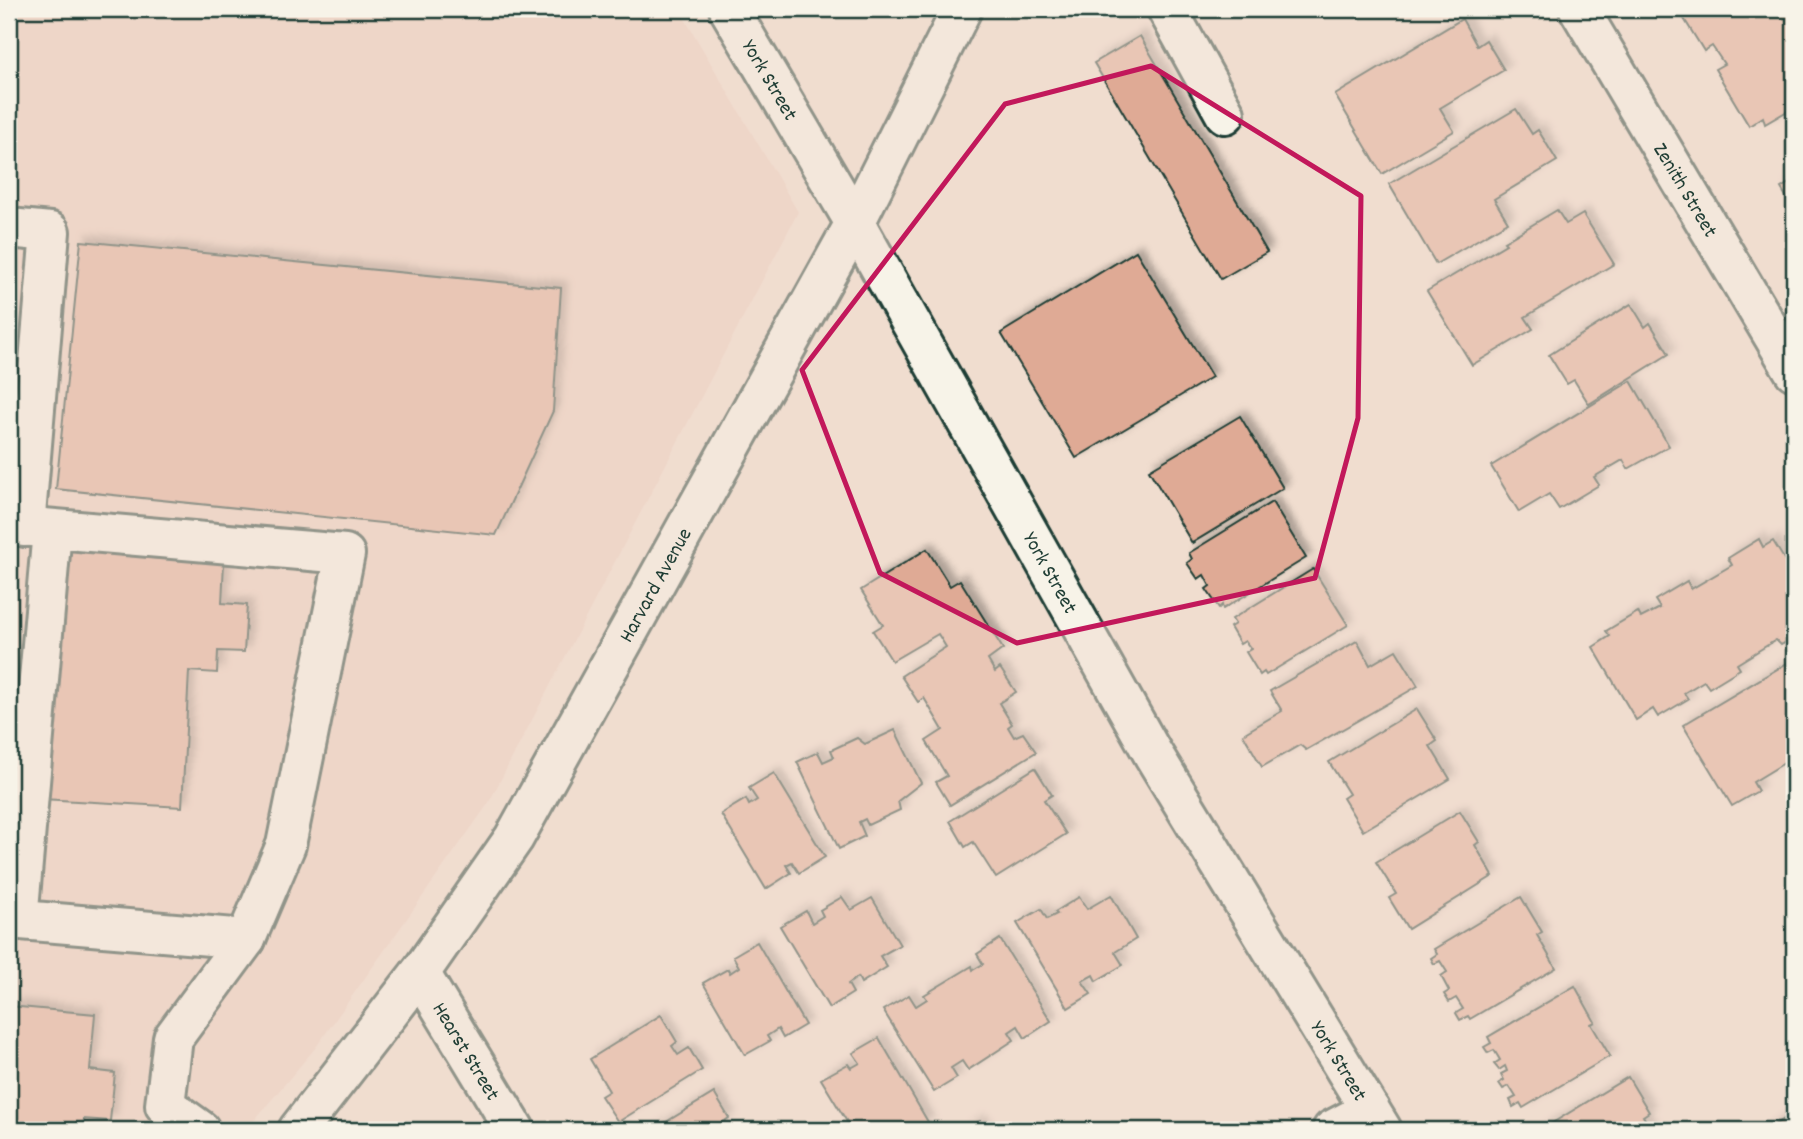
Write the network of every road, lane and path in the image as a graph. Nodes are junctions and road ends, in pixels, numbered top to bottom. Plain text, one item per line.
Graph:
1 (729, 9) edge
2 (962, 9) edge
3 (1167, 9) edge
4 (1579, 9) edge
5 (1225, 114) dead end
6 (855, 223) junction
7 (9, 228) edge
8 (1794, 372) edge
9 (29, 527) edge
10 (13, 919) edge
11 (246, 939) junction
12 (419, 973) junction
13 (1376, 1120) edge
14 (200, 1130) edge
15 (298, 1130) edge
16 (515, 1130) edge
17 (1332, 1130) edge

1 - 6 street, York Street
2 - 6 street, Harvard Avenue
3 - 5 street
4 - 8 street, Zenith Street
6 - 12 street, Harvard Avenue
6 - 13 street, York Street
7 - 9 street
9 - 10 street
9 - 11 street
10 - 11 street
11 - 14 street
12 - 15 street, Harvard Avenue
12 - 16 street, Hearst Street
13 - 17 street

